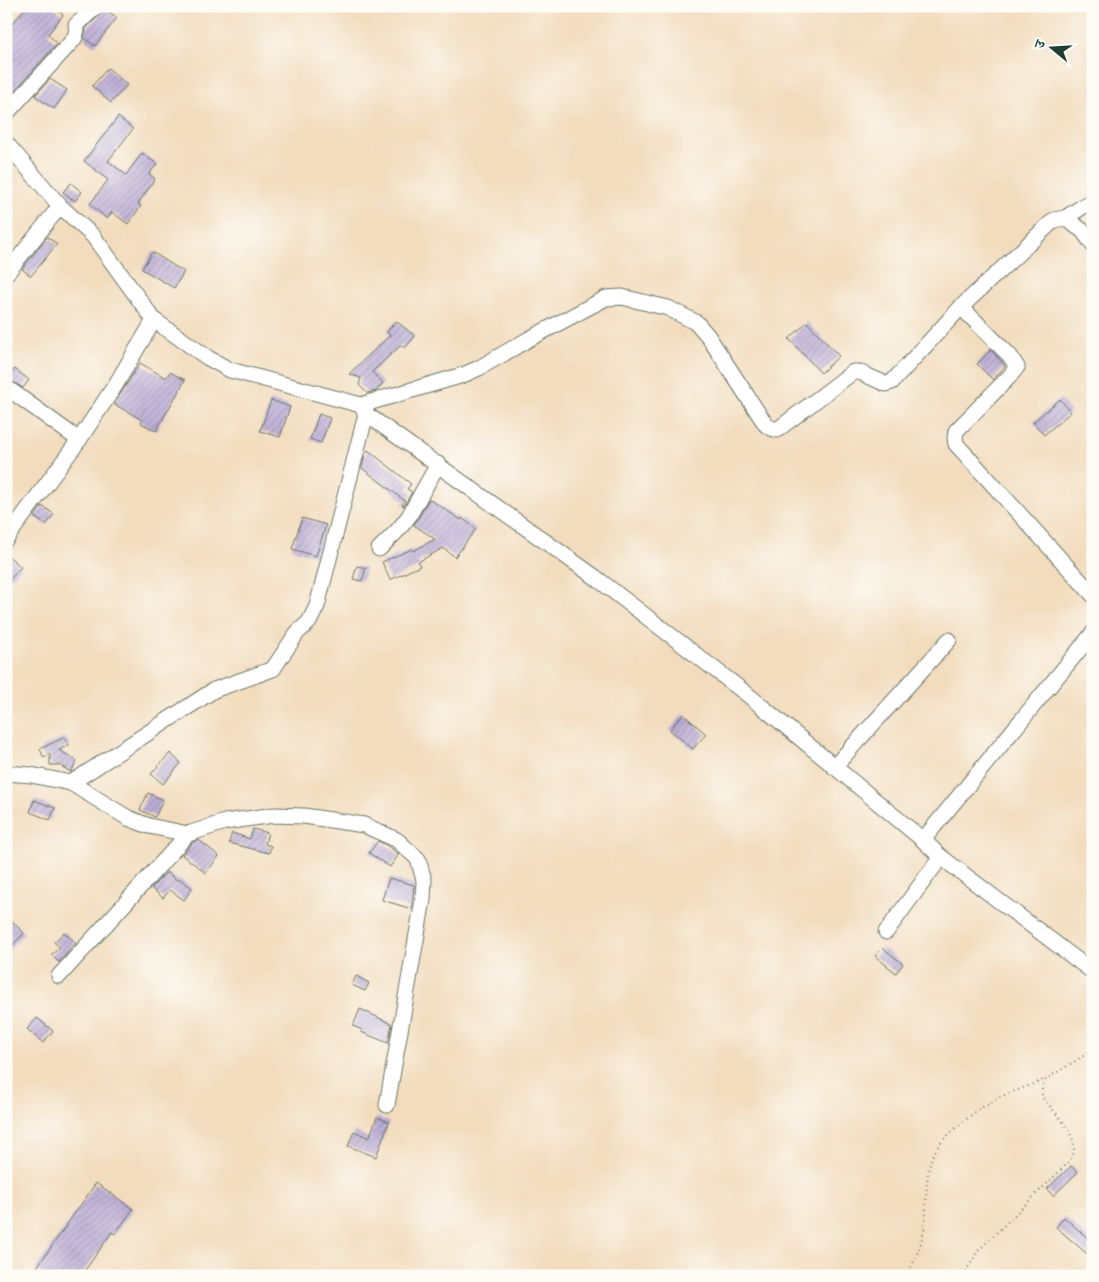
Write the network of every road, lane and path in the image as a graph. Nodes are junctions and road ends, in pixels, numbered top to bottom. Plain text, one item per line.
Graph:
1 (97, 6) edge
2 (6, 114) edge
3 (6, 142) edge
4 (1093, 200) edge
5 (60, 206) junction
6 (1065, 218) junction
7 (1093, 245) edge
8 (6, 274) edge
9 (961, 307) junction
10 (154, 320) junction
11 (6, 387) edge
12 (364, 409) junction
13 (78, 440) junction
14 (438, 464) junction
15 (6, 539) edge
16 (379, 549) dead end
17 (1093, 596) edge
18 (1093, 633) edge
19 (948, 640) dead end
20 (834, 767) junction
21 (6, 773) edge
22 (71, 783) junction
23 (188, 834) junction
24 (923, 840) junction
25 (941, 857) junction
26 (886, 932) dead end
27 (1093, 972) edge
28 (59, 976) dead end
29 (1093, 1050) edge
30 (1046, 1079) junction
31 (387, 1105) dead end
32 (906, 1276) edge
33 (963, 1276) edge

1 - 2 street
3 - 5 street
4 - 6 street
5 - 8 street
5 - 10 street
6 - 7 street
6 - 9 street
9 - 12 street
9 - 17 street
10 - 12 street
10 - 13 street
11 - 13 street
12 - 14 street
12 - 22 street
13 - 15 street
14 - 16 street
14 - 20 street
18 - 24 street
19 - 20 street
20 - 24 street
21 - 22 street
22 - 23 street
23 - 28 street
23 - 31 street
24 - 25 street
25 - 26 street
25 - 27 street
29 - 30 path
30 - 32 path
30 - 33 path

